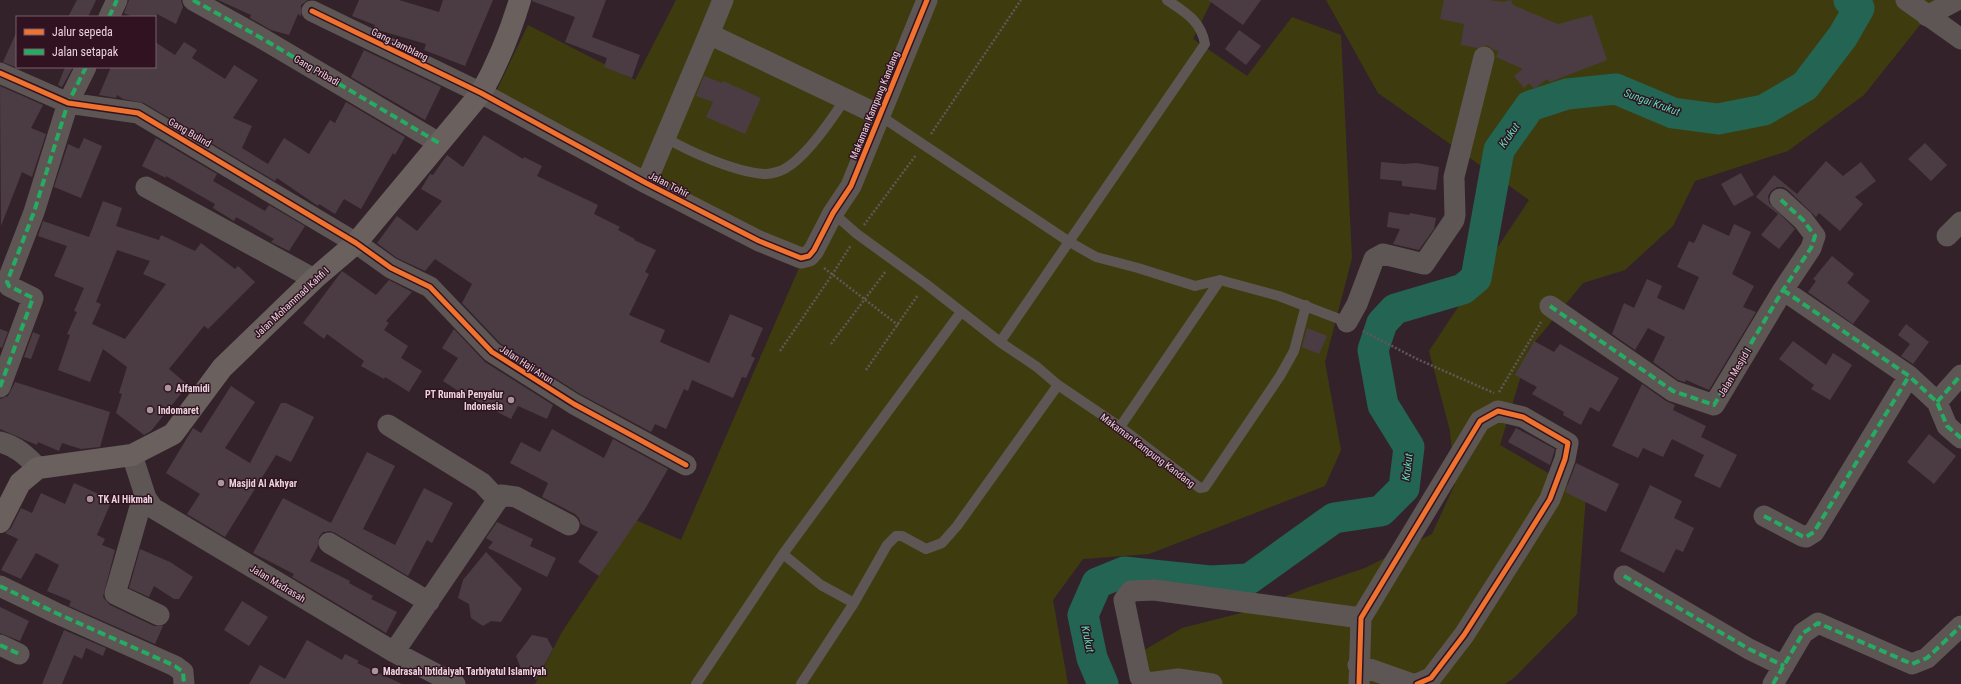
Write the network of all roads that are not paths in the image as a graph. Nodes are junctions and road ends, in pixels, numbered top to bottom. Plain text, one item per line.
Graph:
1 (117, 0) edge
2 (194, 0) edge
3 (520, 0) edge
4 (723, 0) edge
5 (927, 0) edge
6 (1167, 0) edge
7 (1906, 0) edge
8 (1957, 0) edge
9 (312, 11) dead end
10 (109, 16) edge
11 (1927, 16) junction
12 (709, 34) junction
13 (1961, 40) edge
14 (1484, 57) dead end
15 (86, 68) edge
16 (0, 73) edge
17 (481, 93) junction
18 (845, 99) junction
19 (68, 103) junction
20 (879, 115) junction
21 (666, 138) junction
22 (439, 142) junction
23 (646, 183) junction
24 (146, 187) dead end
25 (1780, 200) dead end
26 (833, 213) junction
27 (1068, 241) junction
28 (356, 243) junction
29 (314, 279) junction
30 (1220, 280) junction
31 (1783, 290) junction
32 (1306, 305) junction
33 (1550, 306) road end
34 (961, 312) junction
35 (1346, 322) joint
36 (1000, 342) junction
37 (1961, 375) edge
38 (1909, 376) junction
39 (1058, 385) junction
40 (0, 387) edge
41 (1937, 402) junction
42 (388, 425) dead end
43 (1120, 427) junction
44 (1961, 438) edge
45 (0, 442) edge
46 (132, 455) junction
47 (686, 465) dead end
48 (38, 468) junction
49 (144, 493) junction
50 (497, 499) junction
51 (1764, 516) dead end
52 (0, 522) edge
53 (569, 525) dead end
54 (329, 543) dead end
55 (783, 554) junction
56 (1624, 576) dead end
57 (0, 586) edge
58 (429, 602) junction
59 (854, 603) junction
60 (159, 615) dead end
61 (1361, 618) junction
62 (1961, 626) edge
63 (0, 645) edge
64 (394, 652) junction
65 (19, 654) dead end
66 (1784, 666) junction
67 (1359, 674) edge
68 (184, 684) edge
69 (455, 684) edge
70 (696, 684) edge
71 (801, 684) edge
72 (1212, 684) edge
73 (1412, 684) edge
74 (1417, 684) edge
75 (1773, 684) edge

1 - 10 street
2 - 22 street, Gang Pribadi
3 - 17 main road, Jalan Mohammad Kahfi I
4 - 12 street
5 - 20 street, Makaman Kampung Kandang
6 - 27 lane
7 - 11 street
8 - 11 street
9 - 17 street, Gang Jamblang
11 - 13 street
12 - 18 street
12 - 21 street
14 - 35 street
15 - 19 street
16 - 19 street, Gang Bulind
17 - 22 main road, Jalan Mohammad Kahfi I
17 - 23 street, Jalan Tohir
18 - 20 street
18 - 21 lane
19 - 28 street, Gang Bulind
19 - 40 street
20 - 26 street, Makaman Kampung Kandang
20 - 27 lane
21 - 23 street
22 - 28 main road, Jalan Mohammad Kahfi I
23 - 26 street, Jalan Tohir
24 - 29 street
25 - 31 street, Jalan Mesjid I
26 - 34 lane, Makaman Kampung Kandang
27 - 30 lane
27 - 36 lane
28 - 29 main road, Jalan Mohammad Kahfi I
28 - 47 street, Jalan Haji Anun
29 - 46 main road, Jalan Mohammad Kahfi I
30 - 32 lane
30 - 43 lane
31 - 33 street, Jalan Mesjid I
31 - 38 street
32 - 35 lane
32 - 43 lane, Makaman Kampung Kandang
34 - 36 lane, Makaman Kampung Kandang
34 - 55 lane
36 - 39 lane, Makaman Kampung Kandang
37 - 41 street
38 - 41 street
38 - 51 street
39 - 43 lane, Makaman Kampung Kandang
39 - 59 lane
41 - 44 street
42 - 50 street
45 - 48 street
46 - 48 main road, Jalan Mohammad Kahfi I
46 - 49 street, Jalan Madrasah
48 - 52 main road
49 - 60 street
49 - 64 street, Jalan Madrasah
50 - 53 street
50 - 58 street
54 - 58 street
55 - 59 lane
55 - 70 lane
56 - 66 street
57 - 68 street
58 - 64 street
59 - 71 lane
61 - 67 street
61 - 72 street
61 - 74 street
62 - 66 street
63 - 65 street
64 - 69 street, Jalan Madrasah
66 - 75 street
67 - 73 street

